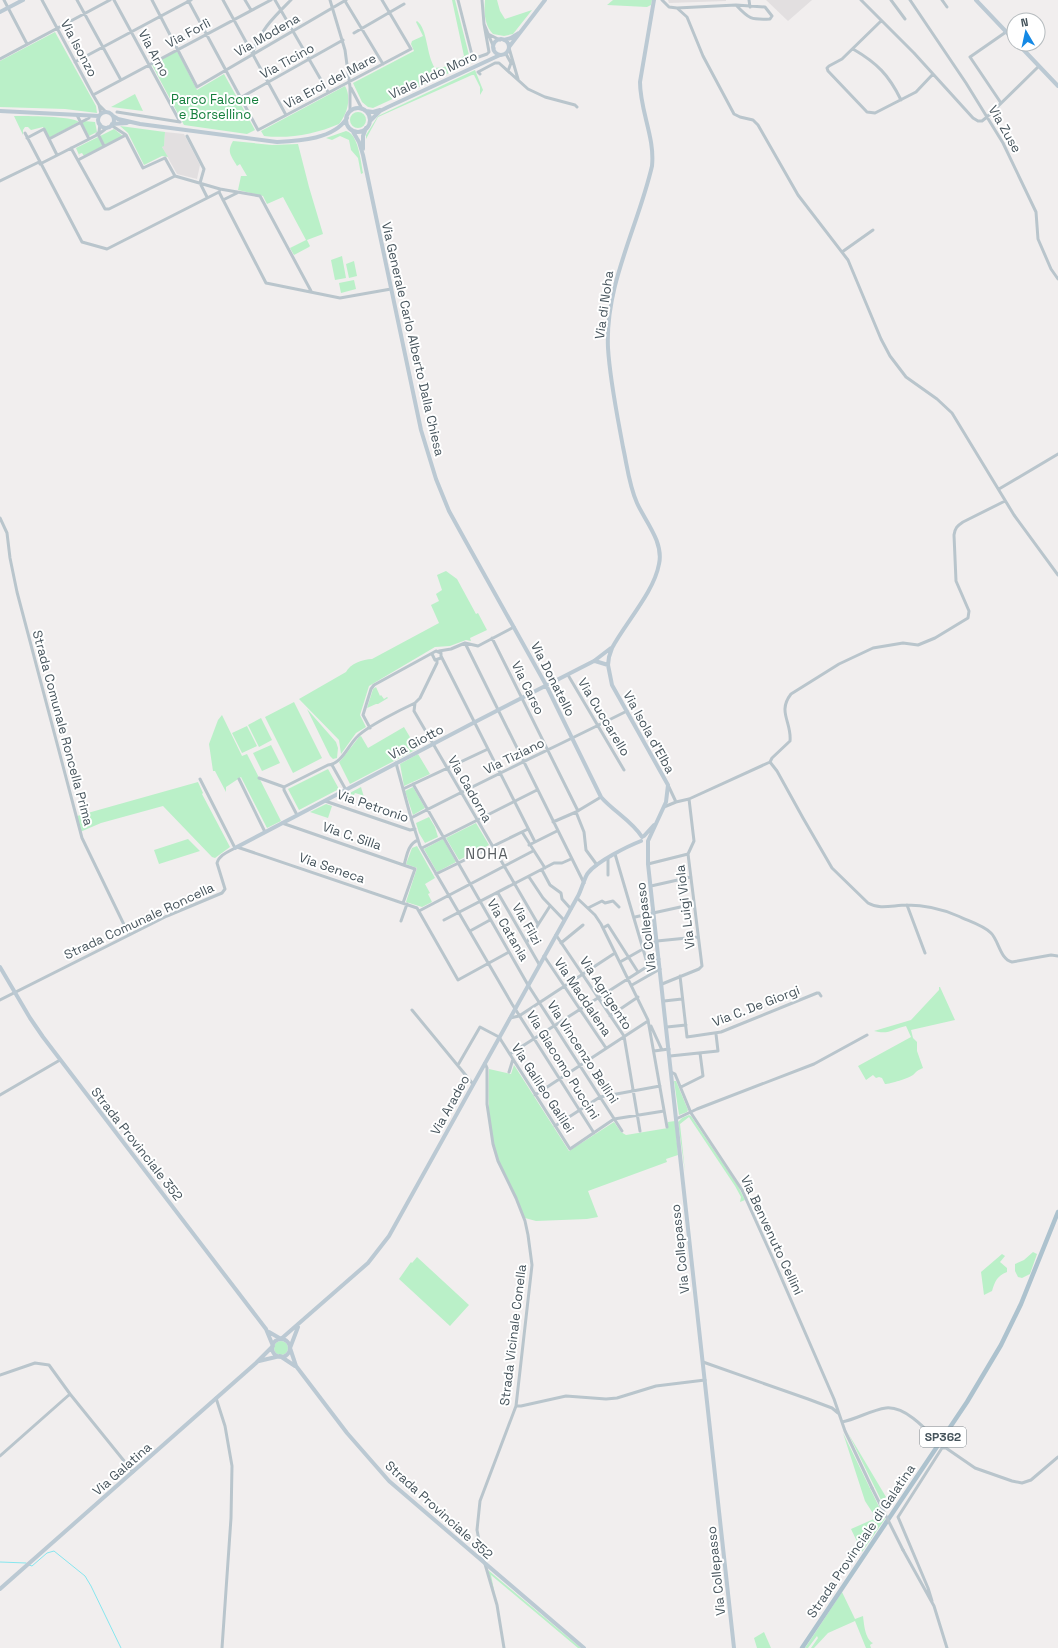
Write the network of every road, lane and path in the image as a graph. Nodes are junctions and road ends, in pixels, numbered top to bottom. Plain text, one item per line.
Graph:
1 (4, 0) edge
2 (23, 0) edge
3 (42, 0) edge
4 (78, 0) edge
5 (110, 0) edge
6 (114, 0) edge
7 (152, 0) edge
8 (223, 0) edge
9 (245, 0) edge
10 (271, 0) edge
11 (275, 0) edge
12 (291, 0) edge
13 (330, 0) edge
14 (345, 0) edge
15 (382, 0) edge
16 (458, 0) edge
17 (482, 0) edge
18 (545, 0) edge
19 (654, 0) edge
20 (662, 0) edge
21 (749, 0) edge
22 (861, 0) edge
23 (891, 0) edge
24 (910, 0) edge
25 (942, 0) edge
26 (976, 0) edge
27 (189, 1) edge
28 (404, 4) dead end
29 (736, 5) junction
30 (750, 7) junction
31 (8, 8) junction
32 (333, 8) junction
33 (677, 8) junction
34 (947, 8) dead end
35 (251, 10) junction
36 (281, 10) junction
37 (0, 12) edge
38 (390, 13) junction
39 (85, 14) junction
40 (160, 16) junction
41 (234, 19) junction
42 (905, 19) dead end
43 (881, 21) junction
44 (484, 24) junction
45 (57, 28) junction
46 (362, 29) junction
47 (132, 32) junction
48 (293, 32) junction
49 (1006, 32) joint
50 (354, 33) dead end
51 (520, 33) junction
52 (488, 34) junction
53 (205, 35) junction
54 (343, 40) junction
55 (502, 40) junction
56 (28, 44) junction
57 (103, 47) junction
58 (509, 48) junction
59 (853, 48) junction
60 (178, 49) junction
61 (494, 49) junction
62 (1026, 52) edge
63 (506, 54) junction
64 (252, 55) junction
65 (500, 55) junction
66 (0, 58) edge
67 (310, 60) junction
68 (487, 60) junction
69 (75, 62) junction
70 (383, 64) junction
71 (149, 65) junction
72 (1039, 66) junction
73 (225, 71) junction
74 (508, 71) junction
75 (480, 74) dead end
76 (933, 74) junction
77 (121, 80) junction
78 (349, 81) junction
79 (519, 81) junction
80 (268, 82) junction
81 (1058, 86) edge
82 (350, 87) junction
83 (328, 92) junction
84 (93, 95) junction
85 (240, 98) junction
86 (901, 100) junction
87 (1001, 103) junction
88 (99, 105) junction
89 (388, 107) junction
90 (577, 107) dead end
91 (364, 110) junction
92 (0, 111) edge
93 (350, 111) junction
94 (106, 112) junction
95 (117, 112) dead end
96 (76, 115) junction
97 (100, 115) junction
98 (286, 115) junction
99 (113, 116) junction
100 (89, 117) junction
101 (987, 117) junction
102 (347, 118) junction
103 (370, 121) junction
104 (81, 122) junction
105 (99, 123) junction
106 (140, 124) junction
107 (110, 125) junction
108 (367, 128) junction
109 (351, 129) junction
110 (329, 132) junction
111 (25, 133) dead end
112 (97, 135) junction
113 (126, 135) junction
114 (187, 136) dead end
115 (27, 138) junction
116 (49, 139) junction
117 (89, 139) junction
118 (104, 146) junction
119 (72, 148) junction
120 (57, 155) junction
121 (363, 155) junction
122 (78, 160) junction
123 (40, 163) junction
124 (175, 176) junction
125 (0, 181) edge
126 (200, 183) junction
127 (220, 190) junction
128 (238, 193) junction
129 (207, 197) junction
130 (223, 200) junction
131 (873, 230) dead end
132 (842, 252) junction
133 (1058, 279) edge
134 (392, 290) junction
135 (311, 292) junction
136 (1058, 454) edge
137 (999, 489) junction
138 (1005, 501) junction
139 (0, 518) edge
140 (456, 523) joint
141 (1058, 575) edge
142 (514, 627) junction
143 (492, 638) junction
144 (464, 643) junction
145 (612, 648) junction
146 (438, 651) junction
147 (432, 654) junction
148 (441, 656) junction
149 (437, 660) junction
150 (594, 661) junction
151 (608, 665) junction
152 (568, 675) junction
153 (546, 685) junction
154 (521, 698) junction
155 (416, 703) junction
156 (497, 710) junction
157 (627, 711) junction
158 (475, 722) junction
159 (598, 726) junction
160 (370, 728) junction
161 (572, 738) junction
162 (432, 745) junction
163 (488, 748) junction
164 (547, 751) junction
165 (523, 762) junction
166 (770, 762) junction
167 (396, 763) junction
168 (332, 765) junction
169 (446, 768) junction
170 (624, 770) dead end
171 (501, 774) junction
172 (259, 778) dead end
173 (200, 779) dead end
174 (239, 779) dead end
175 (413, 784) junction
176 (668, 785) junction
177 (284, 787) junction
178 (403, 789) junction
179 (346, 790) junction
180 (537, 790) junction
181 (460, 792) junction
182 (601, 796) junction
183 (689, 799) junction
184 (326, 800) junction
185 (514, 801) junction
186 (676, 802) junction
187 (664, 807) junction
188 (428, 810) junction
189 (577, 811) junction
190 (297, 815) junction
191 (411, 818) junction
192 (477, 820) junction
193 (553, 822) junction
194 (282, 823) junction
195 (415, 829) junction
196 (528, 829) junction
197 (557, 831) junction
198 (265, 832) junction
199 (522, 832) junction
200 (443, 837) junction
201 (644, 839) junction
202 (418, 840) junction
203 (535, 842) junction
204 (529, 845) junction
205 (492, 846) junction
206 (236, 847) junction
207 (422, 848) junction
208 (533, 852) junction
209 (615, 854) junction
210 (688, 854) junction
211 (608, 858) junction
212 (571, 859) junction
213 (458, 863) junction
214 (648, 864) junction
215 (404, 865) junction
216 (597, 865) junction
217 (504, 867) junction
218 (543, 869) junction
219 (436, 874) junction
220 (608, 875) dead end
221 (529, 877) junction
222 (691, 877) junction
223 (470, 884) junction
224 (515, 884) junction
225 (584, 884) junction
226 (651, 886) junction
227 (498, 893) junction
228 (448, 895) junction
229 (577, 898) junction
230 (480, 902) junction
231 (405, 904) junction
232 (694, 904) junction
233 (907, 905) junction
234 (550, 906) junction
235 (619, 907) dead end
236 (588, 908) junction
237 (571, 909) junction
238 (419, 911) junction
239 (654, 912) junction
240 (458, 913) junction
241 (635, 917) junction
242 (444, 920) dead end
243 (490, 920) junction
244 (564, 920) junction
245 (401, 921) dead end
246 (538, 924) junction
247 (583, 925) dead end
248 (603, 928) junction
249 (470, 931) junction
250 (129, 935) junction
251 (556, 935) junction
252 (697, 937) junction
253 (657, 941) junction
254 (526, 942) junction
255 (561, 943) junction
256 (643, 949) junction
257 (509, 952) junction
258 (615, 952) junction
259 (925, 953) dead end
260 (544, 956) junction
261 (1058, 956) edge
262 (628, 957) junction
263 (659, 959) junction
264 (620, 962) junction
265 (488, 963) junction
266 (539, 964) junction
267 (648, 966) junction
268 (0, 967) edge
269 (660, 969) junction
270 (638, 972) junction
271 (582, 974) junction
272 (680, 976) junction
273 (628, 978) junction
274 (662, 984) junction
275 (528, 985) junction
276 (632, 985) junction
277 (564, 986) junction
278 (15, 993) junction
279 (821, 996) dead end
280 (638, 997) junction
281 (598, 998) junction
282 (682, 999) junction
283 (0, 1000) edge
284 (664, 1001) junction
285 (539, 1002) junction
286 (515, 1008) junction
287 (412, 1010) dead end
288 (580, 1010) junction
289 (519, 1016) junction
290 (610, 1016) junction
291 (509, 1019) junction
292 (648, 1020) junction
293 (686, 1025) junction
294 (555, 1027) junction
295 (667, 1027) junction
296 (716, 1034) junction
297 (867, 1035) dead end
298 (624, 1036) junction
299 (499, 1037) junction
300 (534, 1040) junction
301 (606, 1048) junction
302 (669, 1049) junction
303 (662, 1050) junction
304 (654, 1051) junction
305 (700, 1053) junction
306 (510, 1054) junction
307 (670, 1056) junction
308 (513, 1059) junction
309 (60, 1060) junction
310 (485, 1062) junction
311 (458, 1065) junction
312 (580, 1066) junction
313 (509, 1072) dead end
314 (671, 1072) junction
315 (559, 1079) junction
316 (473, 1084) junction
317 (660, 1086) junction
318 (681, 1087) junction
319 (634, 1091) junction
320 (0, 1095) edge
321 (535, 1095) junction
322 (600, 1097) junction
323 (579, 1110) junction
324 (664, 1111) junction
325 (691, 1112) junction
326 (638, 1115) junction
327 (614, 1119) junction
328 (676, 1119) junction
329 (555, 1126) junction
330 (667, 1127) dead end
331 (622, 1131) dead end
332 (640, 1131) dead end
333 (594, 1133) junction
334 (1058, 1212) edge
335 (301, 1323) junction
336 (266, 1329) junction
337 (281, 1339) junction
338 (273, 1346) junction
339 (290, 1348) junction
340 (280, 1356) junction
341 (703, 1362) junction
342 (256, 1363) junction
343 (298, 1370) junction
344 (0, 1375) edge
345 (705, 1380) junction
346 (70, 1394) junction
347 (216, 1398) junction
348 (516, 1406) junction
349 (839, 1415) junction
350 (842, 1422) junction
351 (935, 1439) dead end
352 (0, 1456) edge
353 (1058, 1457) edge
354 (133, 1472) junction
355 (484, 1563) junction
356 (0, 1589) edge
357 (932, 1601) junction
358 (222, 1648) edge
359 (504, 1648) edge
360 (584, 1648) edge
361 (734, 1648) edge
362 (802, 1648) edge
363 (947, 1648) edge

1 - 31 street
2 - 31 street
3 - 45 street, Via Isonzo
4 - 39 street
5 - 39 street
6 - 47 street, Via Arno
7 - 40 street
8 - 41 street
9 - 35 street
10 - 35 street, Via Forlì
11 - 36 street
12 - 36 street
13 - 32 street
14 - 32 street, Via Modena
14 - 46 street
15 - 38 street
16 - 44 street
17 - 44 street
18 - 51 street, Viale Aldo Moro
19 - 145 street, Via di Noha
20 - 33 street
21 - 30 street
22 - 43 street
23 - 42 street
24 - 101 street, Via Zuse
25 - 34 street
26 - 49 street
27 - 40 street
27 - 53 street
28 - 38 street
29 - 30 street
29 - 30 street
29 - 33 street
31 - 37 street
31 - 56 street
32 - 48 street, Via Modena
32 - 54 street
33 - 132 street
35 - 41 street, Via Forlì
36 - 48 street
36 - 64 street
38 - 46 street
38 - 70 street, Via Eroi del Mare
39 - 45 street
39 - 57 street
40 - 47 street
40 - 60 street
41 - 53 street, Via Forlì
41 - 64 street
43 - 59 street
43 - 76 street
44 - 52 street
45 - 56 street
45 - 69 street, Via Isonzo
46 - 50 street
46 - 70 street
47 - 57 street
47 - 71 street, Via Arno
48 - 64 street, Via Modena
48 - 67 street
49 - 87 street
51 - 55 street, Viale Aldo Moro
51 - 58 street, Viale Aldo Moro
52 - 55 street
52 - 61 street
53 - 60 street, Via Forlì
53 - 73 street
54 - 67 street, Via Ticino
54 - 78 street
55 - 58 street
55 - 61 street, Viale Aldo Moro
56 - 66 street
57 - 69 street
57 - 77 street
58 - 63 street, Viale Aldo Moro
58 - 79 street
59 - 86 street
59 - 86 street
60 - 71 street, Via Forlì
60 - 73 street, Via Modena
61 - 65 street, Viale Aldo Moro
61 - 68 street, Viale Aldo Moro
62 - 72 street
63 - 65 street, Viale Aldo Moro
63 - 74 street
64 - 73 street, Via Modena
64 - 80 street
65 - 68 street, Viale Aldo Moro
67 - 80 street, Via Ticino
67 - 83 street
68 - 89 street, Viale Aldo Moro
69 - 84 street, Via Isonzo
70 - 78 street, Via Eroi del Mare
71 - 77 street, Via Forlì
71 - 95 street, Via Arno
72 - 81 street
72 - 87 street
73 - 85 street
74 - 75 street
74 - 79 street
76 - 86 street
76 - 101 street
77 - 84 street, Via Forlì
78 - 82 street
78 - 83 street, Via Eroi del Mare
79 - 90 street
80 - 85 street, Via Ticino
80 - 98 street
82 - 91 street
82 - 93 street
83 - 98 street, Via Eroi del Mare
84 - 88 street, Via Isonzo
85 - 98 street, Via Eroi del Mare
87 - 101 street
88 - 94 street
88 - 97 street
89 - 91 street, Viale Aldo Moro
89 - 103 street, Viale Aldo Moro
91 - 93 street, Viale Aldo Moro
91 - 103 street
92 - 96 street
93 - 102 street
94 - 97 street
94 - 99 street
96 - 100 street
96 - 104 street
97 - 100 street
97 - 105 street
99 - 106 street
99 - 107 street
100 - 104 street
100 - 105 street
101 - 133 street, Via Zuse
102 - 109 street
102 - 110 street
103 - 108 street, Viale Aldo Moro
104 - 116 street
104 - 117 street
105 - 107 street
105 - 112 street
106 - 107 street
106 - 110 street
107 - 112 street
107 - 113 street
108 - 109 street
108 - 121 street, Viale Aldo Moro
109 - 110 street
109 - 121 street
111 - 115 street
112 - 117 street
112 - 118 street
113 - 118 street
113 - 124 street
114 - 126 street
115 - 116 street
115 - 123 street
116 - 120 street
117 - 119 street
118 - 122 street
119 - 120 street
119 - 122 street
120 - 123 street
121 - 134 street, Via Generale Carlo Alberto Dalla Chiesa
122 - 124 street
123 - 125 street
123 - 129 street
124 - 126 street
126 - 127 street
126 - 129 street
127 - 128 street
127 - 129 street
127 - 130 street
128 - 130 street
128 - 135 street
130 - 135 street
131 - 132 street
132 - 137 street
134 - 135 street
134 - 140 street, Via Generale Carlo Alberto Dalla Chiesa
136 - 137 street
137 - 138 street
138 - 141 street
138 - 166 street
139 - 250 street, Strada Comunale Roncella Prima
140 - 142 street, Via Donatello
142 - 143 street
142 - 153 street, Via Donatello
143 - 144 street
143 - 154 street, Via Carso
144 - 146 street
144 - 156 street
145 - 150 street, Via Giotto
145 - 151 street, Via Isola d'Elba
146 - 147 street
146 - 148 street
147 - 149 street
147 - 160 street
148 - 149 street
148 - 158 street
149 - 155 street
150 - 151 street
150 - 152 street, Via Giotto
151 - 157 street, Via Isola d'Elba
152 - 153 street, Via Giotto
152 - 159 street, Via Cuccarello
153 - 154 street, Via Giotto
153 - 161 street, Via Donatello
154 - 156 street, Via Giotto
154 - 164 street, Via Carso
155 - 160 street
155 - 162 street, Via Cadorna
156 - 158 street, Via Giotto
156 - 165 street
157 - 159 street, Via Tiziano
157 - 176 street, Via Isola d'Elba
158 - 162 street, Via Giotto
158 - 163 street
159 - 161 street, Via Tiziano
159 - 170 street, Via Cuccarello
160 - 168 street
161 - 164 street, Via Tiziano
161 - 182 street, Via Donatello
162 - 167 street, Via Giotto
162 - 169 street, Via Cadorna
163 - 169 street
163 - 171 street
164 - 165 street, Via Tiziano
164 - 189 street, Via Carso
165 - 171 street, Via Tiziano
165 - 180 street
166 - 183 street
166 - 233 street
167 - 178 street, Via Giacomo Puccini
167 - 179 street, Via Giotto
168 - 177 street
168 - 179 street
169 - 175 street
169 - 181 street, Via Cadorna
171 - 181 street, Via Tiziano
171 - 185 street
172 - 177 street
173 - 206 street
174 - 198 street
175 - 178 street
175 - 188 street, Via Catania
176 - 186 street
176 - 187 street, Via Isola d'Elba
177 - 190 street
178 - 191 street, Via Giacomo Puccini
179 - 184 street, Via Giotto
180 - 185 street
180 - 193 street
181 - 188 street, Via Tiziano
181 - 192 street, Via Cadorna
182 - 189 street
182 - 201 street, Via Donatello
183 - 186 street
183 - 210 street, Via Luigi Viola
184 - 190 street, Via Giotto
184 - 195 street, Via Petronio
185 - 192 street
185 - 196 street
186 - 187 street
187 - 201 street, Via Isola d'Elba
188 - 191 street, Via Tiziano
188 - 200 street, Via Catania
189 - 193 street
189 - 216 street, Via Carso
190 - 194 street, Via Giotto
191 - 195 street, Via Giacomo Puccini
192 - 200 street
192 - 205 street, Via Cadorna
193 - 197 street
194 - 198 street, Via Giotto
194 - 215 street, Via C. Silla
195 - 202 street, Via Giacomo Puccini
196 - 199 street
196 - 203 street
197 - 203 street
197 - 212 street
198 - 206 street, Via Giotto
199 - 204 street
199 - 205 street
200 - 207 street
200 - 213 street, Via Catania
201 - 209 street
201 - 214 street, Via Collepasso
202 - 207 street, Via Giacomo Puccini
202 - 215 street
203 - 204 street
204 - 208 street
205 - 213 street
205 - 217 street, Via Cadorna
206 - 231 street, Via Seneca
206 - 250 street, Strada Comunale Roncella
207 - 219 street, Via Giacomo Puccini
208 - 217 street
208 - 218 street
209 - 211 street
209 - 241 street
210 - 214 street
210 - 222 street, Via Luigi Viola
211 - 216 street
211 - 220 street
212 - 218 street
212 - 225 street
213 - 219 street
213 - 223 street, Via Catania
214 - 226 street, Via Collepasso
215 - 231 street, Via C. Silla
216 - 225 street, Via Aradeo
217 - 223 street
217 - 224 street, Via Cadorna
218 - 221 street
218 - 237 street
219 - 228 street, Via Giacomo Puccini
221 - 224 street
221 - 234 street
222 - 226 street
222 - 232 street, Via Luigi Viola
223 - 228 street
223 - 230 street, Via Catania
224 - 227 street
224 - 246 street, Via Cadorna
225 - 229 street, Via Aradeo
226 - 239 street, Via Collepasso
227 - 230 street
227 - 254 street, Via Filzi
228 - 238 street
228 - 240 street, Via Giacomo Puccini
229 - 236 street
229 - 237 street, Via Aradeo
230 - 240 street
230 - 243 street, Via Catania
231 - 238 street, Via Seneca
231 - 245 street
232 - 239 street
232 - 252 street, Via Luigi Viola
233 - 259 street
233 - 261 street
234 - 244 street
234 - 246 street
235 - 236 street
236 - 248 street
237 - 244 street, Via Aradeo
238 - 265 street
239 - 241 street
239 - 253 street, Via Collepasso
240 - 242 street
240 - 249 street, Via Giacomo Puccini
241 - 256 street
243 - 249 street
243 - 257 street, Via Catania
244 - 251 street, Via Aradeo
246 - 254 street
247 - 255 street
248 - 258 street
248 - 262 street
249 - 265 street, Via Giacomo Puccini
250 - 278 street, Strada Comunale Roncella
251 - 255 street, Via Agrigento
251 - 260 street, Via Aradeo
252 - 253 street
252 - 272 street, Via Luigi Viola
253 - 256 street
253 - 263 street, Via Collepasso
254 - 266 street, Via Filzi
255 - 271 street, Via Agrigento
256 - 262 street
256 - 267 street
257 - 265 street
257 - 275 street, Via Catania
258 - 264 street
258 - 271 street
260 - 266 street, Via Aradeo
260 - 277 street, Via Maddalena
262 - 264 street
262 - 270 street
263 - 267 street
263 - 269 street, Via Collepasso
264 - 273 street
265 - 286 street, Via Giacomo Puccini
266 - 275 street, Via Aradeo
267 - 270 street
268 - 278 street, Strada Provinciale 352
269 - 274 street, Via Collepasso
269 - 276 street
270 - 273 street
271 - 277 street
271 - 281 street, Via Agrigento
272 - 274 street
272 - 282 street, Via C. De Giorgi
273 - 276 street
273 - 281 street
274 - 284 street, Via Collepasso
275 - 285 street, Via Vincenzo Bellini
275 - 286 street, Via Aradeo
276 - 280 street
277 - 285 street
277 - 288 street, Via Maddalena
278 - 283 street, Strada Comunale Roncella
278 - 309 street, Strada Provinciale 352
279 - 296 street, Via C. De Giorgi
280 - 290 street
280 - 292 street
281 - 288 street
281 - 290 street, Via Agrigento
282 - 284 street
282 - 293 street, Via C. De Giorgi
284 - 295 street, Via Collepasso
285 - 289 street
285 - 294 street, Via Vincenzo Bellini
286 - 289 street, Via Giacomo Puccini
286 - 291 street, Via Aradeo
287 - 311 street
288 - 294 street
288 - 301 street, Via Maddalena
289 - 291 street
289 - 300 street, Via Giacomo Puccini
290 - 298 street, Via Agrigento
291 - 299 street, Via Aradeo
292 - 298 street
292 - 303 street
292 - 304 street
293 - 295 street
293 - 296 street, Via C. De Giorgi
294 - 300 street
294 - 312 street, Via Vincenzo Bellini
295 - 302 street, Via Collepasso
296 - 305 street
297 - 325 street
298 - 301 street
298 - 319 street, Via Agrigento
299 - 306 street, Via Galileo Galilei
299 - 310 street, Via Aradeo
299 - 311 street
300 - 306 street
300 - 315 street, Via Giacomo Puccini
301 - 312 street
302 - 303 street
302 - 307 street, Via Collepasso
303 - 304 street
304 - 317 street
305 - 307 street
305 - 318 street
306 - 308 street, Via Galileo Galilei
307 - 314 street, Via Collepasso
308 - 313 street
308 - 321 street, Via Galileo Galilei
309 - 320 street
309 - 336 street, Strada Provinciale 352
310 - 316 street, Via Aradeo
310 - 348 street, Strada Vicinale Conella
311 - 316 street
312 - 315 street
312 - 322 street, Via Vincenzo Bellini
314 - 318 street, Via Benvenuto Cellini
314 - 328 street, Via Collepasso
315 - 321 street
315 - 323 street, Via Giacomo Puccini
316 - 335 street, Via Aradeo
317 - 319 street
317 - 324 street
318 - 325 street, Via Benvenuto Cellini
319 - 322 street
319 - 326 street, Via Agrigento
321 - 329 street, Via Galileo Galilei
322 - 323 street
322 - 327 street, Via Vincenzo Bellini
323 - 329 street
323 - 333 street, Via Giacomo Puccini
324 - 326 street
324 - 330 street
325 - 328 street
325 - 349 street, Via Benvenuto Cellini
326 - 327 street
326 - 332 street, Via Agrigento
327 - 331 street, Via Vincenzo Bellini
327 - 333 street
328 - 341 street, Via Collepasso
329 - 333 street, Via Galileo Galilei
334 - 362 main road, Strada Provinciale di Galatina / SP362
335 - 337 street, Via Aradeo
335 - 339 street, Via Aradeo
336 - 337 street, Strada Provinciale 352
336 - 338 street, Strada Provinciale 352
337 - 338 street
337 - 339 street
338 - 340 street
338 - 342 street, Via Galatina
339 - 340 street
339 - 343 street, Strada Provinciale 352
340 - 342 street, Via Galatina
340 - 343 street, Strada Provinciale 352
341 - 345 street, Via Collepasso
341 - 349 street
342 - 347 street, Via Galatina
343 - 355 street, Strada Provinciale 352
344 - 346 street
345 - 348 street
345 - 361 street, Via Collepasso
346 - 352 street
346 - 354 street
347 - 354 street, Via Galatina
347 - 358 street
348 - 355 street, Strada Vicinale Conella
349 - 350 street, Via Benvenuto Cellini
350 - 351 street
350 - 357 street, Via Benvenuto Cellini, bridge
353 - 357 street
354 - 356 street, Via Galatina
355 - 359 street, Strada Vicinale Conella
355 - 360 street, Strada Provinciale 352
357 - 363 street

